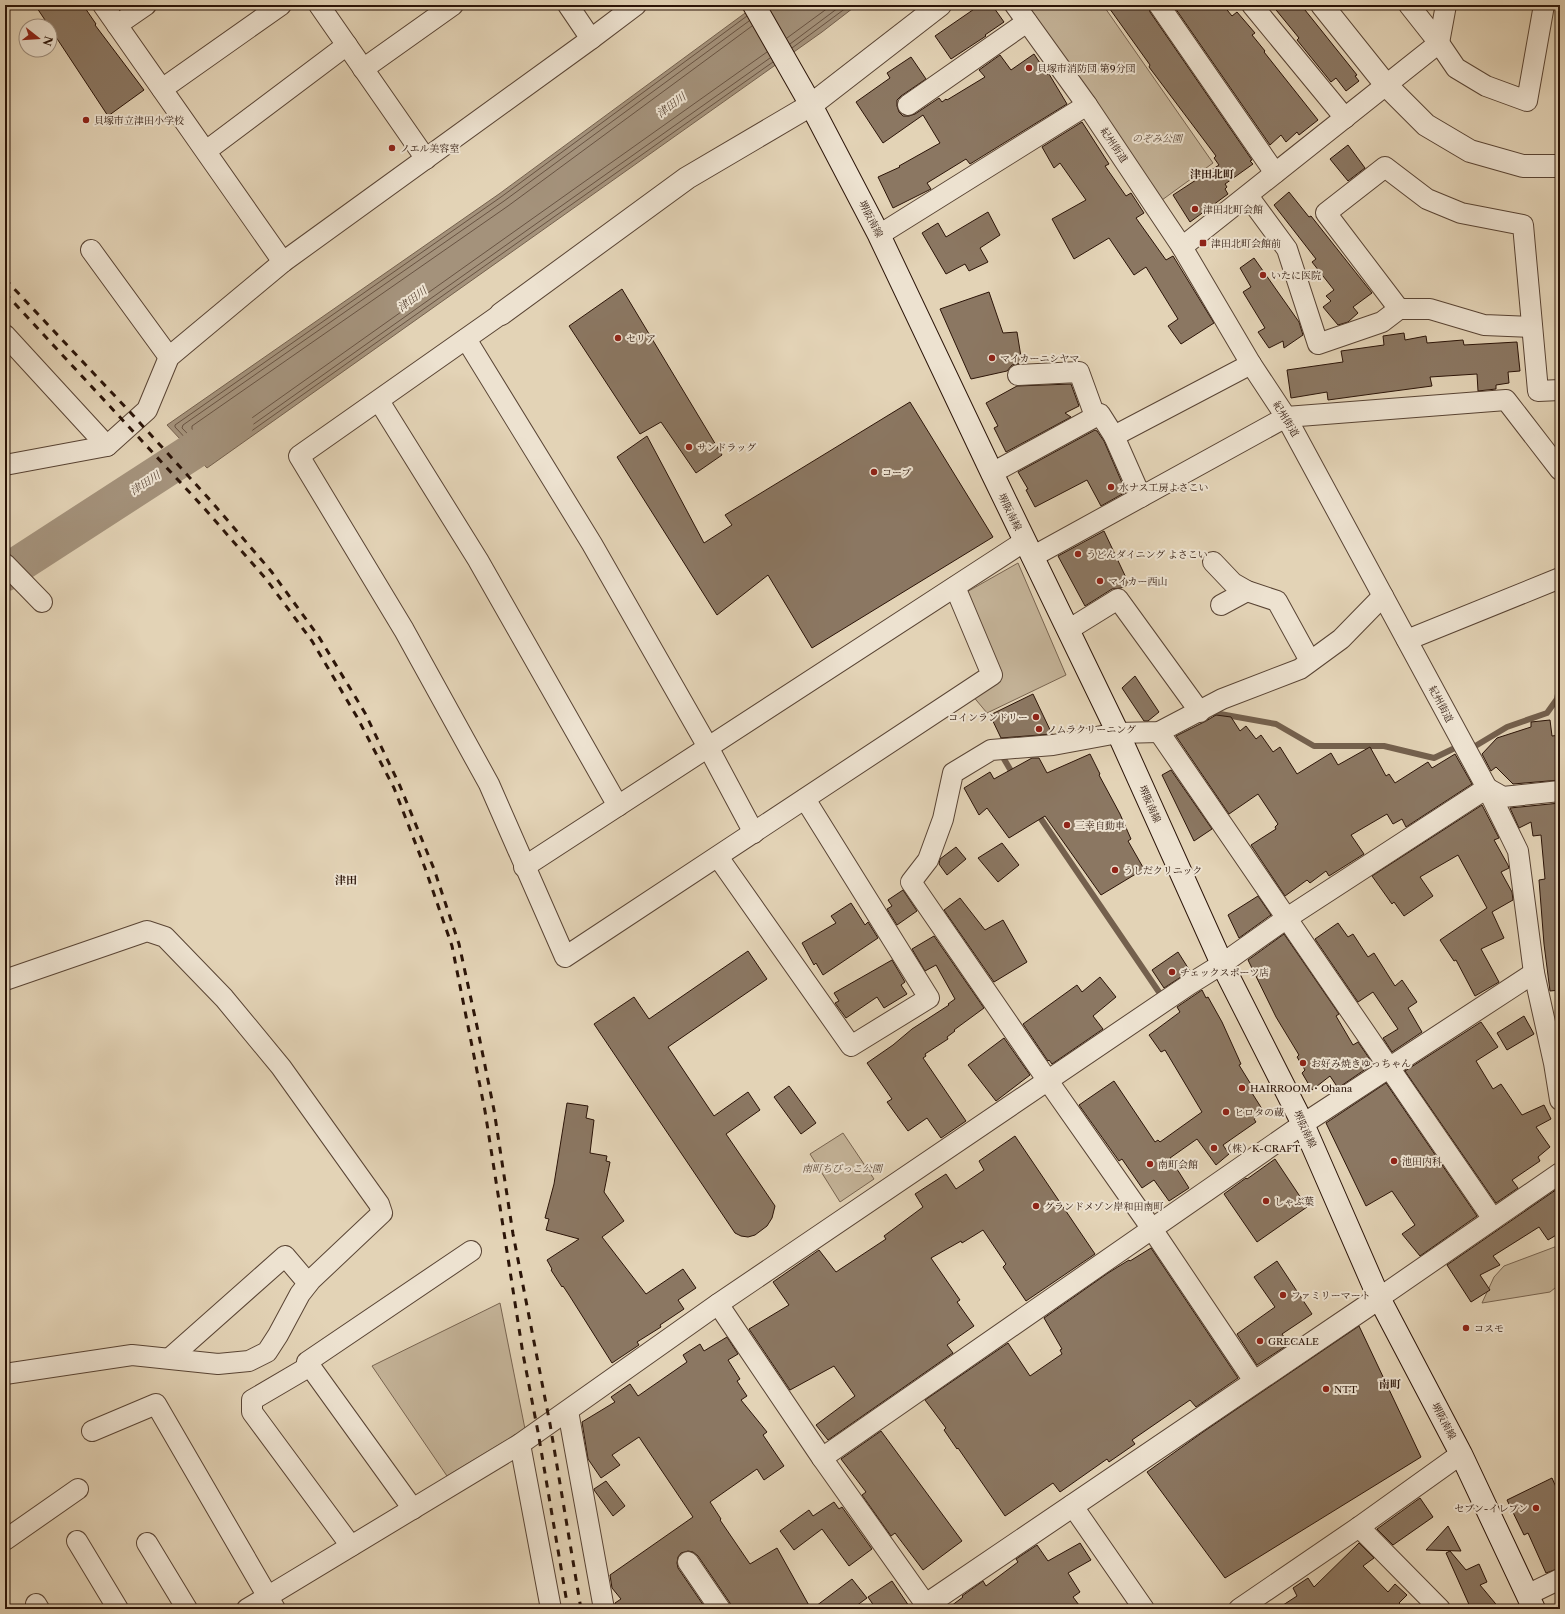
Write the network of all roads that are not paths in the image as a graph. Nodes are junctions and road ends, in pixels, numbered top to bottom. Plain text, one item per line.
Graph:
1 (103, 5) edge
2 (146, 5) edge
3 (281, 5) edge
4 (319, 5) edge
5 (453, 5) edge
6 (568, 5) edge
7 (636, 5) edge
8 (754, 5) edge
9 (940, 5) edge
10 (1015, 5) edge
11 (1159, 5) edge
12 (1252, 5) edge
13 (1322, 5) edge
14 (1409, 5) edge
15 (1446, 5) edge
16 (1544, 5) edge
17 (1027, 22) junction
18 (117, 25) junction
19 (591, 39) junction
20 (1439, 43) junction
21 (347, 46) junction
22 (363, 69) junction
23 (1386, 85) junction
24 (162, 89) junction
25 (811, 105) junction
26 (908, 105) dead end
27 (1087, 105) junction
28 (1345, 118) junction
29 (206, 151) junction
30 (426, 159) junction
31 (1560, 166) edge
32 (1275, 173) junction
33 (1248, 196) junction
34 (879, 235) junction
35 (1182, 248) junction
36 (91, 250) dead end
37 (283, 262) junction
38 (1399, 309) junction
39 (501, 314) joint
40 (1532, 327) junction
41 (5, 335) edge
42 (466, 339) junction
43 (169, 357) junction
44 (1251, 364) junction
45 (1018, 375) dead end
46 (1560, 390) edge
47 (379, 400) junction
48 (1095, 416) junction
49 (1286, 417) junction
50 (1114, 436) junction
51 (106, 446) junction
52 (5, 465) edge
53 (1560, 470) edge
54 (992, 473) junction
55 (1141, 497) junction
56 (1028, 549) junction
57 (1213, 562) dead end
58 (5, 564) edge
59 (1560, 578) edge
60 (955, 586) junction
61 (1247, 591) junction
62 (1383, 596) junction
63 (42, 602) dead end
64 (1221, 605) dead end
65 (1068, 630) junction
66 (1407, 640) junction
67 (1310, 661) junction
68 (1200, 712) junction
69 (1159, 732) junction
70 (1118, 733) junction
71 (708, 747) junction
72 (1487, 788) junction
73 (1560, 791) edge
74 (805, 799) junction
75 (618, 806) junction
76 (754, 833) junction
77 (718, 857) junction
78 (524, 867) junction
79 (1287, 918) junction
80 (1222, 964) junction
81 (1534, 973) junction
82 (5, 980) edge
83 (1390, 1068) junction
84 (1048, 1081) junction
85 (1560, 1100) edge
86 (1303, 1124) junction
87 (1560, 1173) edge
88 (1493, 1219) junction
89 (1152, 1229) junction
90 (470, 1251) dead end
91 (308, 1283) junction
92 (1378, 1298) junction
93 (718, 1304) junction
94 (170, 1358) junction
95 (310, 1366) junction
96 (5, 1374) edge
97 (1254, 1381) junction
98 (568, 1411) junction
99 (92, 1431) dead end
100 (520, 1444) junction
101 (1461, 1454) junction
102 (822, 1458) junction
103 (78, 1489) dead end
104 (1072, 1505) junction
105 (413, 1509) junction
106 (1359, 1527) junction
107 (5, 1540) edge
108 (77, 1541) dead end
109 (147, 1543) dead end
110 (351, 1546) junction
111 (688, 1562) dead end
112 (1560, 1579) edge
113 (271, 1603) edge
114 (1529, 1604) edge
115 (925, 1608) edge
116 (118, 1609) edge
117 (186, 1609) edge
118 (247, 1609) edge
119 (551, 1609) edge
120 (604, 1609) edge
121 (720, 1609) edge
122 (1144, 1609) edge
123 (1239, 1609) edge
124 (1440, 1609) edge

1 - 18 street
2 - 18 street
3 - 24 street
4 - 21 street
5 - 22 street
6 - 19 street
7 - 19 street
8 - 25 main road, 堺阪南線
9 - 25 main road
10 - 17 street, 紀州街道
11 - 32 street
12 - 28 street
13 - 23 main road
14 - 20 street
15 - 20 street
16 - 20 street
17 - 26 street
17 - 27 street, 紀州街道
18 - 24 street
19 - 30 street
20 - 23 street
21 - 22 street
21 - 29 street
22 - 30 street
23 - 28 street
23 - 31 main road
24 - 29 street
25 - 34 main road, 堺阪南線
25 - 39 main road
27 - 34 street
27 - 35 street, 紀州街道
28 - 32 street
29 - 37 street
30 - 37 street
32 - 33 street
33 - 35 street
33 - 38 street
34 - 54 main road, 堺阪南線
35 - 44 street, 紀州街道
36 - 43 street
37 - 43 street
38 - 40 street
38 - 40 street
39 - 42 street
40 - 46 street
41 - 51 street
42 - 47 street
42 - 71 street
43 - 51 street
44 - 49 street, 紀州街道
44 - 50 street
45 - 48 street
47 - 75 street
47 - 78 street
48 - 50 street
48 - 54 street
49 - 53 street
49 - 55 street
49 - 62 street, 紀州街道
50 - 55 street
51 - 52 street
54 - 56 main road, 堺阪南線
55 - 56 street
56 - 60 street
56 - 65 main road, 堺阪南線
57 - 61 street
58 - 63 street
59 - 66 street
60 - 71 street
60 - 74 street
61 - 64 street
61 - 67 street
62 - 66 street, 紀州街道
62 - 67 street
65 - 68 street
65 - 70 main road, 堺阪南線
66 - 72 street, 紀州街道
67 - 68 street
68 - 69 street
69 - 70 street
69 - 79 street
70 - 80 main road, 堺阪南線
70 - 84 street
71 - 75 street
71 - 76 street
72 - 73 street
72 - 79 street
72 - 81 street, 紀州街道
74 - 76 street
74 - 77 street
75 - 78 street
76 - 77 street
77 - 78 street
79 - 80 street
79 - 83 street
80 - 84 street
80 - 86 main road, 堺阪南線
81 - 83 street
81 - 85 street, 紀州街道
82 - 91 street
83 - 86 street
83 - 88 street
84 - 89 street
84 - 93 street
86 - 89 street
86 - 92 main road, 堺阪南線
87 - 88 street
88 - 92 street
89 - 97 street
89 - 102 street
90 - 95 street
91 - 94 street
91 - 94 street
92 - 97 main road
92 - 101 main road, 堺阪南線
93 - 98 street
93 - 102 street
94 - 96 street
95 - 105 street
95 - 110 street
97 - 104 main road
98 - 100 street
98 - 120 street
99 - 113 street
100 - 105 street
100 - 119 street
101 - 106 street
101 - 114 main road, 堺阪南線
102 - 115 street
103 - 107 street
104 - 115 main road
104 - 122 street
105 - 110 street
106 - 123 street
106 - 124 street
108 - 116 street
109 - 117 street
110 - 113 street
111 - 121 street
112 - 114 street
113 - 118 street

